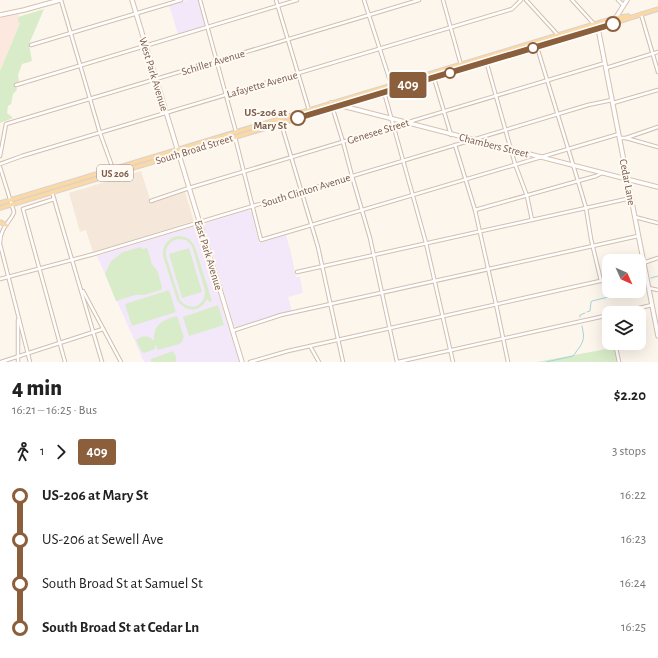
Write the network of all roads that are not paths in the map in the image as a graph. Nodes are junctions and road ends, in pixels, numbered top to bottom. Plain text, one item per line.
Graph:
1 (61, 0) edge
2 (132, 0) edge
3 (181, 0) edge
4 (200, 0) edge
5 (276, 0) edge
6 (297, 0) edge
7 (364, 0) edge
8 (419, 0) edge
9 (442, 0) edge
10 (521, 0) edge
11 (526, 0) edge
12 (572, 0) edge
13 (618, 0) edge
14 (626, 0) edge
15 (623, 5) junction
16 (278, 6) junction
17 (658, 9) edge
18 (136, 14) junction
19 (641, 14) junction
20 (0, 15) edge
21 (369, 15) junction
22 (615, 18) junction
23 (595, 24) junction
24 (613, 24) junction
25 (207, 28) junction
26 (451, 28) junction
27 (598, 28) junction
28 (71, 33) junction
29 (558, 35) junction
30 (288, 39) junction
31 (31, 45) dead end
32 (145, 46) junction
33 (537, 46) junction
34 (380, 48) junction
35 (658, 52) edge
36 (653, 54) junction
37 (485, 57) junction
38 (217, 61) junction
39 (486, 62) junction
40 (605, 63) junction
41 (461, 64) junction
42 (81, 66) junction
43 (606, 68) junction
44 (462, 69) junction
45 (658, 72) edge
46 (298, 73) junction
47 (434, 78) junction
48 (156, 79) junction
49 (547, 81) junction
50 (16, 85) dead end
51 (391, 85) junction
52 (393, 90) junction
53 (658, 90) edge
54 (384, 92) junction
55 (225, 95) junction
56 (497, 96) junction
57 (91, 99) junction
58 (613, 101) junction
59 (331, 106) junction
60 (339, 106) junction
61 (323, 108) junction
62 (309, 110) junction
63 (444, 112) junction
64 (166, 113) junction
65 (558, 114) junction
66 (392, 120) junction
67 (281, 123) junction
68 (406, 123) junction
69 (394, 127) junction
70 (658, 127) edge
71 (506, 130) junction
72 (100, 132) junction
73 (236, 132) junction
74 (619, 134) junction
75 (451, 135) junction
76 (234, 137) junction
77 (620, 138) junction
78 (626, 138) junction
79 (472, 140) junction
80 (343, 142) junction
81 (455, 145) junction
82 (658, 147) edge
83 (568, 148) junction
84 (177, 149) junction
85 (511, 150) junction
86 (178, 154) junction
87 (0, 156) edge
88 (292, 157) junction
89 (540, 157) junction
90 (403, 161) junction
91 (516, 164) junction
92 (0, 165) edge
93 (574, 165) junction
94 (113, 169) junction
95 (243, 172) junction
96 (602, 172) junction
97 (352, 176) junction
98 (464, 179) junction
99 (628, 179) junction
100 (578, 181) junction
101 (51, 187) junction
102 (658, 187) edge
103 (189, 188) junction
104 (301, 191) junction
105 (52, 192) junction
106 (413, 195) junction
107 (526, 196) junction
108 (631, 198) junction
109 (10, 200) junction
110 (54, 200) junction
111 (151, 201) dead end
112 (0, 203) edge
113 (12, 205) junction
114 (252, 206) junction
115 (0, 208) edge
116 (586, 208) junction
117 (362, 210) junction
118 (475, 210) junction
119 (635, 217) junction
120 (532, 220) junction
121 (0, 222) edge
122 (200, 222) junction
123 (658, 223) edge
124 (6, 225) junction
125 (311, 225) junction
126 (480, 231) junction
127 (638, 236) junction
128 (426, 243) junction
129 (0, 244) edge
130 (593, 246) junction
131 (641, 254) edge
132 (373, 255) junction
133 (658, 258) edge
134 (72, 260) junction
135 (646, 262) edge
136 (322, 267) junction
137 (39, 269) junction
138 (488, 270) junction
139 (297, 272) dead end
140 (8, 277) junction
141 (646, 277) edge
142 (0, 279) edge
143 (600, 280) joint
144 (435, 282) junction
145 (79, 286) junction
146 (648, 288) junction
147 (658, 290) edge
148 (382, 293) junction
149 (496, 304) junction
150 (331, 305) junction
151 (652, 305) junction
152 (646, 306) edge
153 (18, 315) junction
154 (443, 316) junction
155 (602, 318) edge
156 (657, 324) edge
157 (389, 328) junction
158 (103, 329) junction
159 (232, 331) junction
160 (93, 332) junction
161 (658, 336) edge
162 (338, 339) junction
163 (504, 339) junction
164 (60, 343) junction
165 (310, 346) junction
166 (450, 350) junction
167 (616, 350) edge
168 (28, 354) junction
169 (18, 356) junction
170 (1, 362) edge
171 (18, 362) edge
172 (30, 362) edge
173 (65, 362) edge
174 (102, 362) edge
175 (121, 362) edge
176 (242, 362) edge
177 (250, 362) edge
178 (319, 362) edge
179 (343, 362) edge
180 (398, 362) edge
181 (453, 362) edge
182 (508, 362) edge
183 (619, 362) edge

1 - 20 street
1 - 28 street
2 - 18 street, West Park Avenue
3 - 18 street
4 - 25 street
5 - 16 street
6 - 16 street
7 - 21 street
8 - 21 street, Schiller Avenue
9 - 26 street
10 - 26 street, Lafayette Avenue
11 - 29 street
12 - 23 street
13 - 15 street
14 - 15 street
15 - 22 street
16 - 25 street
16 - 30 street
17 - 19 main road, South Broad Street / US 206
18 - 28 street
18 - 32 street, West Park Avenue
19 - 22 main road, South Broad Street / US 206
19 - 24 main road, South Broad Street / US 206
19 - 36 street
21 - 30 street, Schiller Avenue
21 - 34 street
22 - 23 main road, South Broad Street / US 206
22 - 24 street
23 - 29 main road, South Broad Street / US 206
24 - 27 main road, South Broad Street / US 206
25 - 32 street
25 - 38 street
26 - 34 street, Lafayette Avenue
26 - 41 street
27 - 33 main road, South Broad Street / US 206
27 - 40 street, Cedar Lane
28 - 31 street
28 - 42 street
29 - 37 main road, South Broad Street / US 206
30 - 38 street, Schiller Avenue
30 - 46 street
32 - 42 street
32 - 48 street, West Park Avenue
33 - 39 main road, South Broad Street / US 206
33 - 49 street
34 - 46 street, Lafayette Avenue
34 - 51 street
35 - 36 street
36 - 43 street
36 - 45 street
37 - 39 street
37 - 41 main road, South Broad Street / US 206
38 - 48 street, Schiller Avenue
38 - 55 street
39 - 44 main road, South Broad Street / US 206
39 - 56 street
40 - 43 street, Cedar Lane
40 - 49 street, Genesee Street
41 - 44 street
41 - 51 main road, South Broad Street / US 206
42 - 50 street
42 - 57 street
43 - 58 street, Cedar Lane
44 - 47 main road, South Broad Street / US 206
46 - 55 street, Lafayette Avenue
46 - 62 street
47 - 52 main road, South Broad Street / US 206
47 - 63 street
48 - 57 street, Schiller Avenue
48 - 64 street, West Park Avenue
49 - 56 street, Genesee Street
49 - 65 street
51 - 52 street
51 - 59 main road, South Broad Street / US 206
52 - 54 main road, South Broad Street / US 206
53 - 58 street, South Clinton Avenue
54 - 60 main road, South Broad Street / US 206
54 - 66 street
55 - 64 street, Lafayette Avenue
55 - 73 street
56 - 63 street, Genesee Street
56 - 71 street
57 - 72 street
57 - 87 street, Schiller Avenue
58 - 65 street, South Clinton Avenue
58 - 74 street, Cedar Lane
59 - 60 main road, South Broad Street / US 206
59 - 61 main road, South Broad Street / US 206
59 - 80 street
60 - 66 street, Chambers Street
61 - 62 main road, South Broad Street / US 206
61 - 67 main road, South Broad Street / US 206
62 - 73 main road, South Broad Street / US 206
63 - 68 street, Genesee Street
63 - 75 street
64 - 72 street, Lafayette Avenue
64 - 84 street, West Park Avenue
65 - 71 street, South Clinton Avenue
65 - 83 street
66 - 68 street, Chambers Street
66 - 69 street
67 - 76 main road, South Broad Street / US 206
67 - 88 street
68 - 69 street, Genesee Street
68 - 75 street, Chambers Street
69 - 80 street, Genesee Street
69 - 90 street
70 - 78 street
71 - 79 street, South Clinton Avenue
71 - 85 street
72 - 92 street, Lafayette Avenue
72 - 94 street
73 - 84 main road, South Broad Street / US 206
74 - 77 street, Cedar Lane
74 - 83 street
75 - 79 street, Chambers Street
76 - 86 main road, South Broad Street / US 206
76 - 95 street
77 - 78 street
77 - 99 street, Cedar Lane
78 - 82 street
79 - 81 street, South Clinton Avenue
79 - 85 street, Chambers Street
80 - 88 street, Genesee Street
80 - 97 street
81 - 90 street, South Clinton Avenue
81 - 98 street
83 - 89 street
83 - 93 street
84 - 86 street, East Park Avenue
84 - 94 main road, South Broad Street / US 206
85 - 89 street, Chambers Street
85 - 91 street
86 - 103 street, East Park Avenue
86 - 105 main road, South Broad Street / US 206
88 - 95 street, Genesee Street
88 - 104 street
89 - 91 street
89 - 93 street, Chambers Street
90 - 97 street, South Clinton Avenue
90 - 106 street
91 - 98 street
91 - 107 street
92 - 109 street
93 - 96 street, Chambers Street
93 - 100 street
94 - 101 main road, South Broad Street / US 206
95 - 103 street, Genesee Street
95 - 114 street
96 - 99 street, Chambers Street
96 - 100 street
97 - 104 street, South Clinton Avenue
97 - 117 street
98 - 106 street
98 - 118 street
99 - 102 street, Chambers Street
99 - 108 street, Cedar Lane
100 - 107 street
100 - 116 street
101 - 105 street
101 - 109 main road, South Broad Street / US 206
103 - 111 street, Genesee Street
103 - 122 street, East Park Avenue
104 - 114 street, South Clinton Avenue
104 - 125 street
105 - 110 street
105 - 113 main road, South Broad Street / US 206
106 - 117 street
106 - 128 street
107 - 118 street
107 - 120 street
108 - 116 street
108 - 119 street, Cedar Lane
109 - 112 main road, South Broad Street / US 206
109 - 113 street
110 - 134 street
110 - 137 street
113 - 115 main road, South Broad Street / US 206
113 - 124 street
114 - 122 street, South Clinton Avenue
114 - 125 street
116 - 120 street
116 - 130 street
117 - 125 street
117 - 132 street
118 - 126 street
119 - 123 street
119 - 127 street, Cedar Lane
120 - 126 street
121 - 124 main road
122 - 134 street, South Clinton Avenue
122 - 159 street, East Park Avenue
124 - 129 street
125 - 136 street
126 - 128 street
126 - 138 street
127 - 130 street
127 - 131 street, Cedar Lane
128 - 132 street
128 - 144 street
129 - 140 street
130 - 138 street
130 - 143 street
132 - 136 street
132 - 148 street
133 - 135 street
134 - 137 street, South Clinton Avenue
134 - 145 street
136 - 139 street
136 - 150 street
137 - 140 street, South Clinton Avenue
137 - 164 street
138 - 144 street
138 - 149 street
140 - 142 street, South Clinton Avenue
140 - 153 street
141 - 146 street, Cedar Lane
143 - 149 street
144 - 148 street
144 - 154 street
145 - 158 street
145 - 160 street
146 - 147 street
146 - 151 street, Cedar Lane
148 - 150 street
148 - 157 street
149 - 154 street
149 - 163 street
150 - 159 street
150 - 162 street
151 - 152 street
151 - 156 street, Cedar Lane
153 - 168 street
153 - 169 street
154 - 157 street
154 - 166 street
155 - 163 street
156 - 161 street, Cedar Lane
157 - 162 street
157 - 180 street
158 - 160 street
158 - 175 street
159 - 176 street, East Park Avenue
160 - 164 street
160 - 174 street
162 - 165 street
162 - 179 street
163 - 166 street
163 - 182 street
164 - 168 street
164 - 173 street
165 - 177 street
165 - 178 street
166 - 180 street
166 - 181 street
167 - 183 street
168 - 169 street
168 - 172 street
169 - 170 street
169 - 171 street

